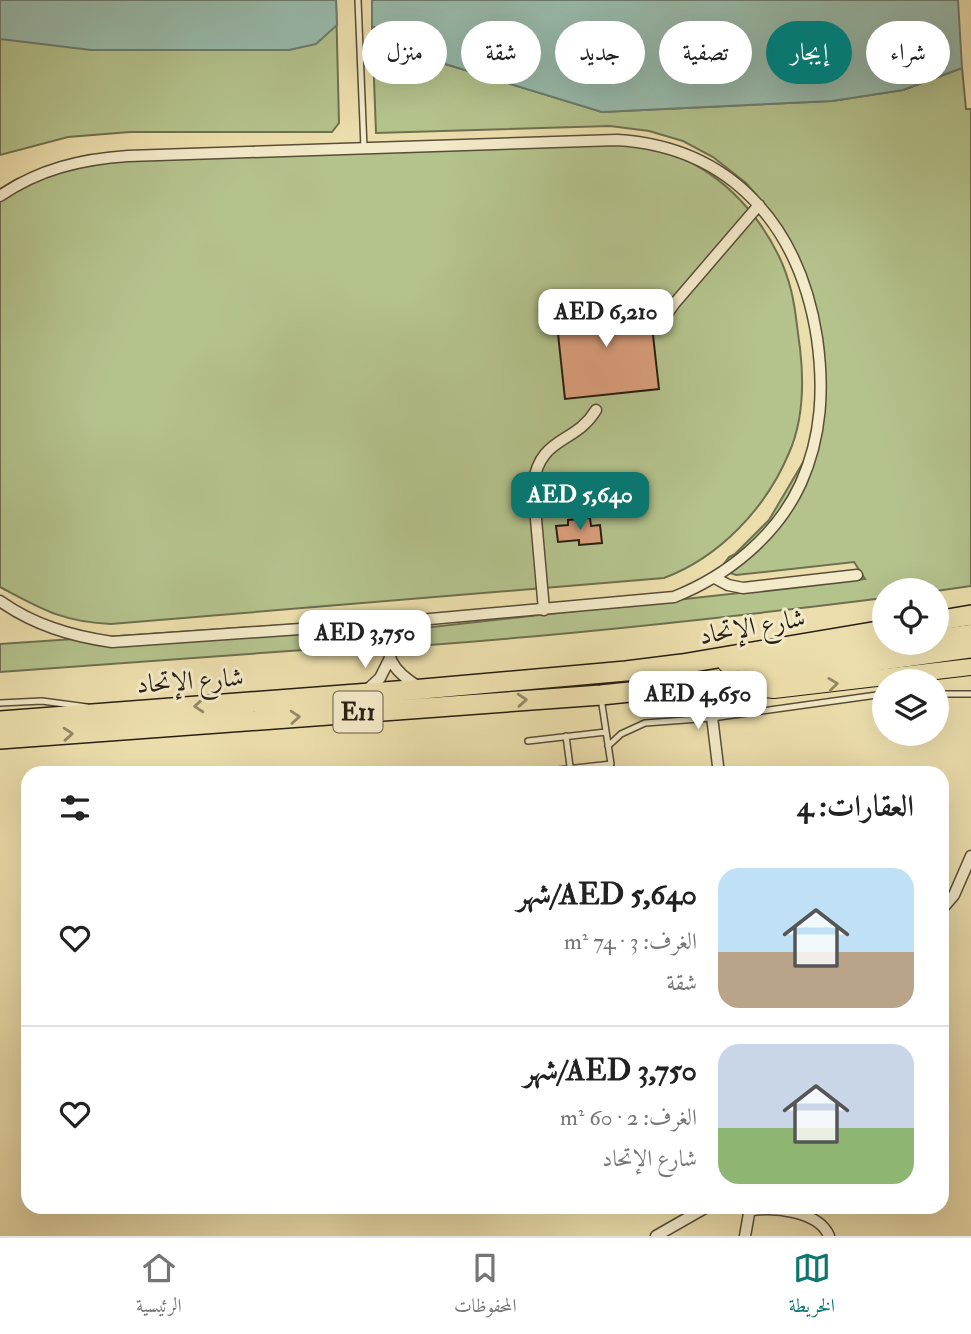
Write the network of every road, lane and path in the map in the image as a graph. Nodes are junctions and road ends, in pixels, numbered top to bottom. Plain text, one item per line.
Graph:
1 (358, 0) edge
2 (364, 148) junction
3 (0, 196) edge
4 (759, 205) junction
5 (657, 328) dead end
6 (596, 410) dead end
7 (857, 575) dead end
8 (715, 578) junction
9 (0, 601) edge
10 (544, 610) junction
11 (971, 615) edge
12 (949, 619) edge
13 (386, 623) junction
14 (872, 632) edge
15 (971, 633) edge
16 (949, 636) edge
17 (872, 647) edge
18 (971, 648) edge
19 (389, 660) junction
20 (682, 664) junction
21 (971, 667) edge
22 (712, 684) junction
23 (424, 689) junction
24 (363, 694) junction
25 (949, 694) edge
26 (971, 694) edge
27 (601, 695) junction
28 (872, 696) edge
29 (0, 703) edge
30 (106, 713) junction
31 (712, 718) junction
32 (0, 721) edge
33 (606, 732) junction
34 (566, 736) junction
35 (5, 740) edge
36 (528, 741) dead end
37 (608, 746) junction
38 (570, 766) edge
39 (600, 766) edge
40 (718, 766) edge
41 (971, 856) edge
42 (949, 901) edge
43 (694, 1214) edge
44 (748, 1214) edge
45 (794, 1214) edge
46 (656, 1236) edge
47 (745, 1236) edge
48 (829, 1236) edge

1 - 2 lane
2 - 3 street
2 - 4 street
4 - 5 street
4 - 8 street
6 - 10 street
7 - 8 street
8 - 10 street
9 - 13 street
10 - 13 street
11 - 12 highway
13 - 19 street
14 - 20 highway, شارع الإتحاد / E11
15 - 16 main road
17 - 20 main road
18 - 22 highway, شارع الإتحاد / E11
19 - 23 street
19 - 24 street
20 - 23 highway, شارع الإتحاد / E11
22 -> 21 main road
22 - 27 highway, E11
22 - 31 street
23 - 24 highway, شارع الإتحاد / E11
24 -> 30 highway, شارع الإتحاد / E11
25 - 26 lane
27 - 33 lane
35 -> 27 highway, E11
28 - 31 lane
29 - 30 lane
30 - 32 highway, شارع الإتحاد / E11
31 - 37 lane
31 - 40 street
33 - 34 lane
33 - 37 lane
34 - 36 lane
34 - 38 lane
37 - 39 lane
41 - 42 street
43 - 46 street
44 - 47 street
45 - 48 street

